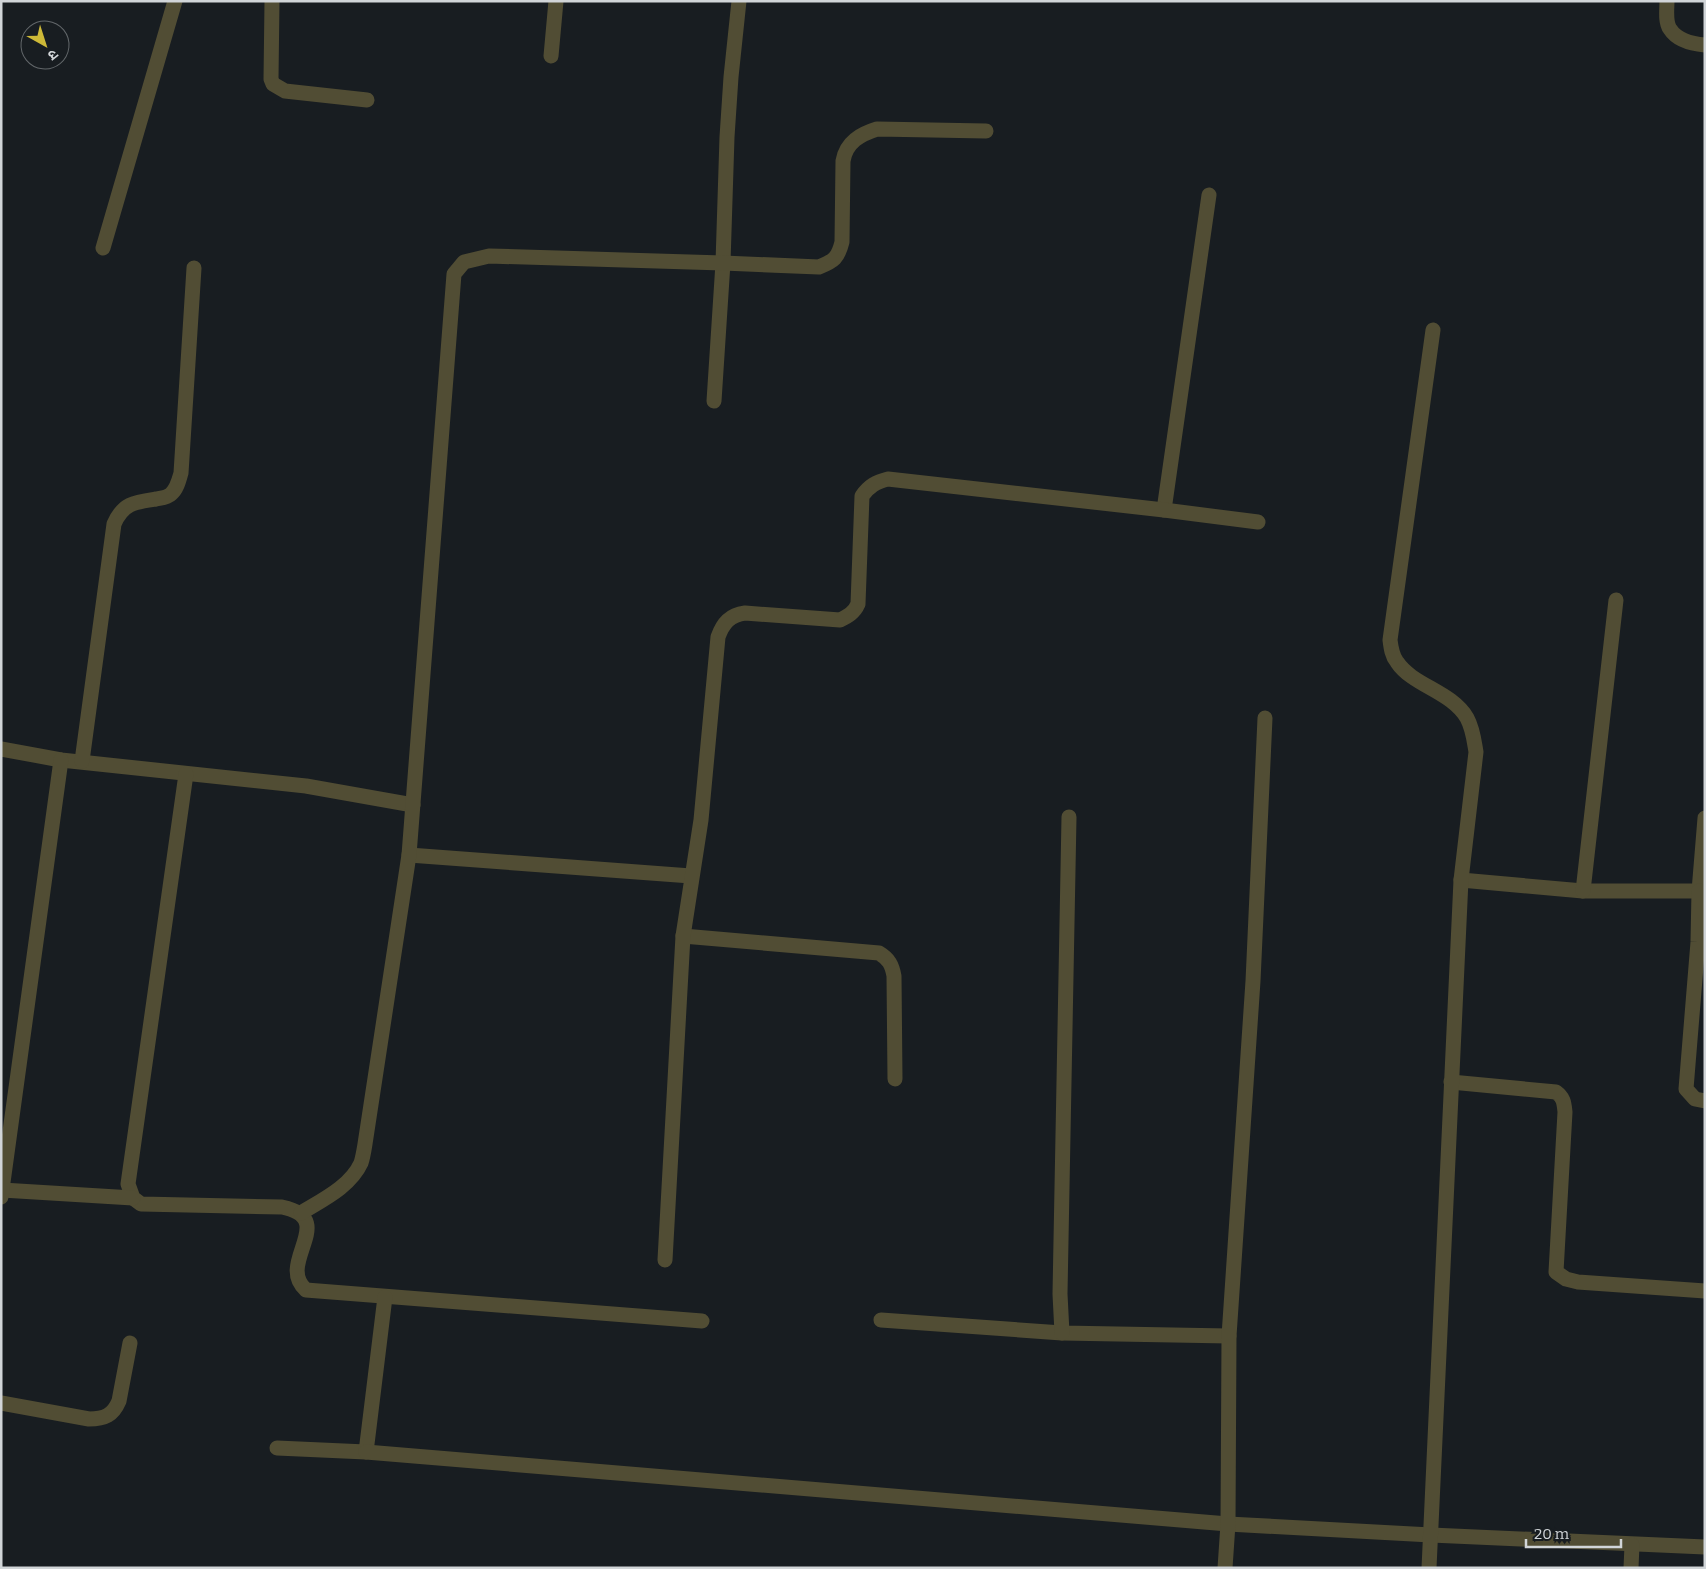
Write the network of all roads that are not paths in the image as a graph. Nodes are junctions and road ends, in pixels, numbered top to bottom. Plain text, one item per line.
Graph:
1 (174, 1) edge
2 (272, 1) edge
3 (556, 1) edge
4 (739, 1) edge
5 (1667, 1) edge
6 (1705, 45) edge
7 (551, 56) dead end
8 (368, 100) dead end
9 (986, 131) dead end
10 (1209, 195) dead end
11 (103, 248) dead end
12 (723, 263) junction
13 (194, 268) dead end
14 (1433, 330) dead end
15 (714, 401) dead end
16 (1164, 510) junction
17 (1258, 522) dead end
18 (1616, 600) dead end
19 (1265, 718) dead end
20 (1, 749) edge
21 (61, 760) junction
22 (82, 761) junction
23 (186, 774) junction
24 (413, 804) junction
25 (1069, 817) dead end
26 (1705, 818) edge
27 (409, 855) junction
28 (692, 876) junction
29 (1461, 880) junction
30 (1583, 891) junction
31 (1700, 891) junction
32 (683, 936) junction
33 (1701, 942) edge
34 (895, 1080) dead end
35 (1451, 1082) junction
36 (1705, 1101) edge
37 (2, 1194) edge
38 (133, 1198) junction
39 (301, 1213) junction
40 (665, 1260) dead end
41 (1705, 1291) edge
42 (384, 1297) junction
43 (881, 1320) dead end
44 (702, 1321) dead end
45 (1062, 1332) junction
46 (1229, 1336) junction
47 (130, 1343) dead end
48 (1, 1402) edge
49 (277, 1448) dead end
50 (366, 1452) junction
51 (1228, 1524) junction
52 (1431, 1535) junction
53 (1632, 1545) junction
54 (1705, 1547) edge
55 (1225, 1568) edge
56 (1429, 1568) edge
57 (1631, 1568) edge

1 - 11 street
2 - 8 street
3 - 7 street
4 - 12 street
5 - 6 street
9 - 12 street
10 - 16 street
12 - 15 street
12 - 24 street
13 - 22 street
14 - 29 street
16 - 17 street
16 - 28 street
18 - 30 street
19 - 46 street
20 - 21 street
21 - 22 street
21 - 37 street
22 - 23 street
23 - 24 street
23 - 38 street
24 - 27 street
25 - 45 street
26 - 31 street
27 - 28 street
27 - 39 street
28 - 32 street
29 - 30 street
29 - 35 street
30 - 31 street
31 - 33 street
32 - 34 street
32 - 40 street
33 - 36 street
35 - 41 street
35 - 52 street
37 - 38 street
38 - 39 street
39 - 42 street
42 - 44 street
42 - 50 street
43 - 45 street
45 - 46 street
46 - 51 street
47 - 48 street
49 - 50 street
50 - 51 street
51 - 52 street
51 - 55 street
52 - 53 street
52 - 56 street
53 - 54 street
53 - 57 street

